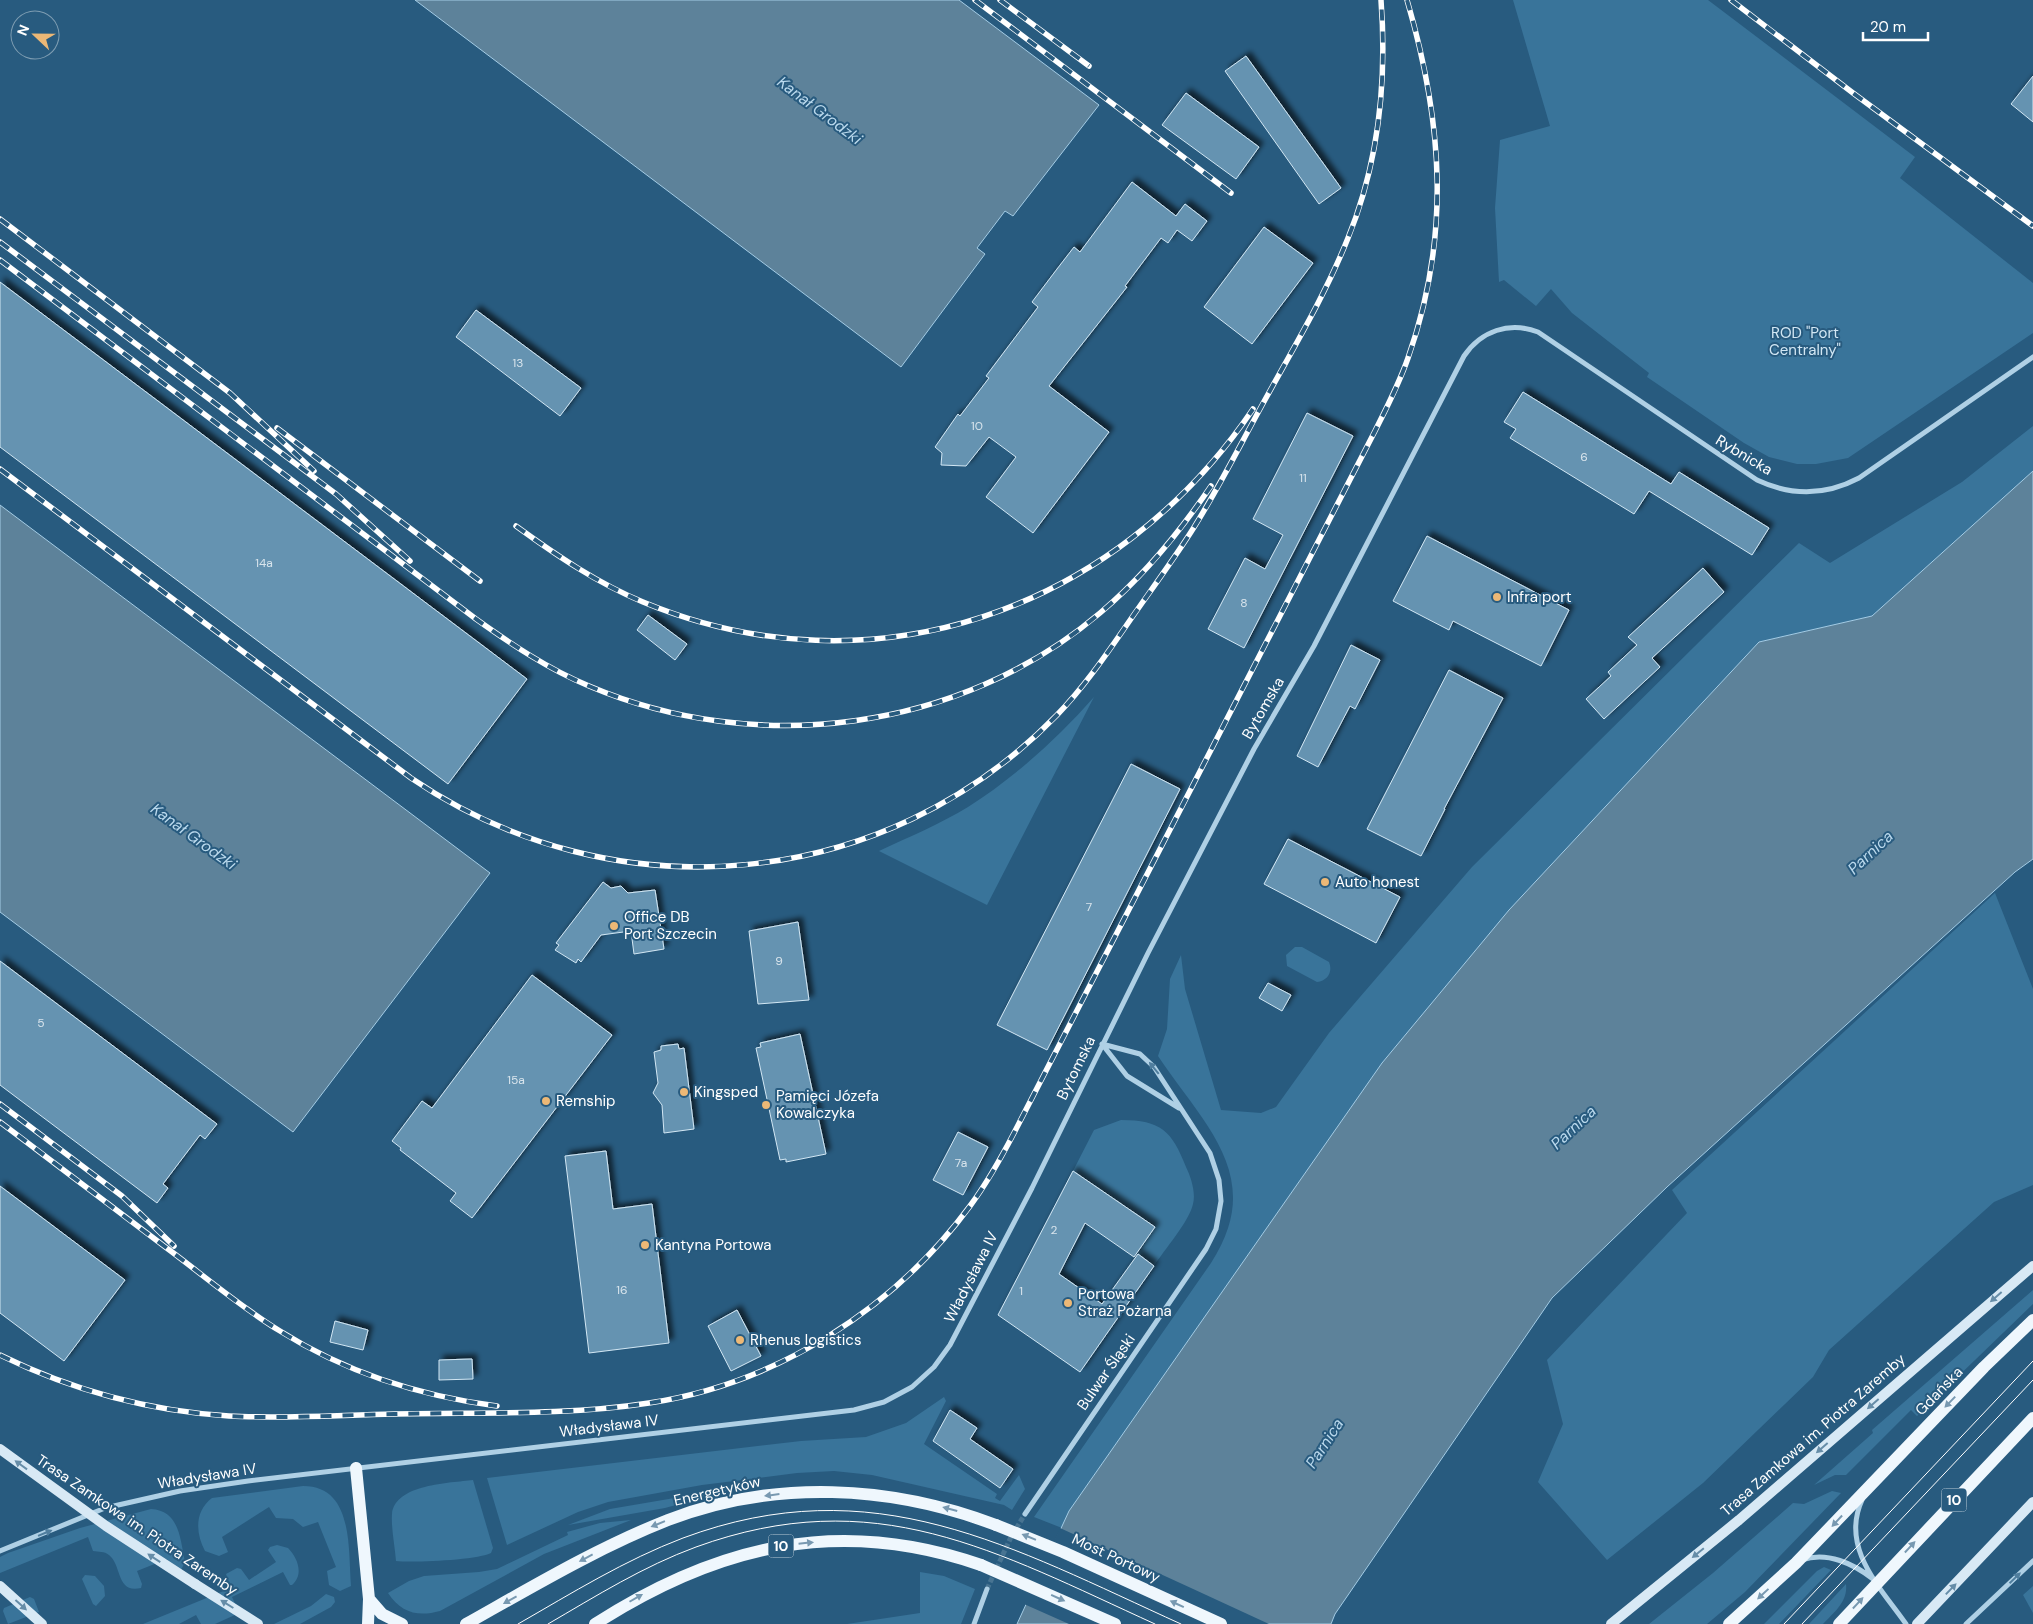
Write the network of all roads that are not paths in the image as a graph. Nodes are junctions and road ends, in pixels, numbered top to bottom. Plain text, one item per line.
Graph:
1 (1497, 330) joint
2 (2033, 358) edge
3 (1102, 1044) junction
4 (1180, 1108) junction
5 (1068, 1114) joint
6 (2033, 1266) edge
7 (2033, 1320) edge
8 (2033, 1418) edge
9 (0, 1449) edge
10 (356, 1468) junction
11 (1870, 1485) junction
12 (2033, 1502) edge
13 (1025, 1514) tunnel mouth
14 (996, 1525) joint
15 (0, 1551) edge
16 (2033, 1561) edge
17 (1796, 1563) junction
18 (1877, 1583) junction
19 (0, 1586) edge
20 (987, 1589) tunnel mouth
21 (369, 1599) junction
22 (492, 1610) junction
23 (42, 1624) edge
24 (258, 1624) edge
25 (368, 1624) edge
26 (402, 1624) edge
27 (455, 1624) edge
28 (466, 1624) edge
29 (595, 1624) edge
30 (974, 1624) edge
31 (1115, 1624) edge
32 (1221, 1624) edge
33 (1611, 1624) edge
34 (1729, 1624) edge
35 (1838, 1624) edge
36 (1906, 1624) edge
37 (1917, 1624) edge
38 (1966, 1624) edge

1 - 2 street, Rybnicka
1 - 3 street, Bytomska
3 - 4 street, Bulwar Śląski
4 -> 3 street, Bulwar Śląski
3 - 5 street, Bytomska
4 - 13 street, Bulwar Śląski
5 - 10 street, Władysława IV
6 -> 33 main road, Trasa Zamkowa im. Piotra Zaremby
7 -> 11 main road, Gdańska
18 -> 8 main road, 10
24 -> 9 main road, Trasa Zamkowa im. Piotra Zaremby, bridge
15 -> 10 street, Władysława IV
10 - 21 main road
11 -> 17 main road, Gdańska
11 - 18 street, Gdańska
37 -> 12 main road
14 -> 22 main road, Energetyków
32 -> 14 main road, Most Portowy, bridge
38 -> 16 street
17 - 18 street, Gdańska
17 -> 34 main road, Gdańska
35 -> 18 main road, 10
18 - 36 street
19 -> 23 main road
20 - 30 street
21 - 25 main road
21 - 26 main road
22 - 27 main road
22 - 28 main road, Energetyków
29 -> 31 main road, 10, bridge

